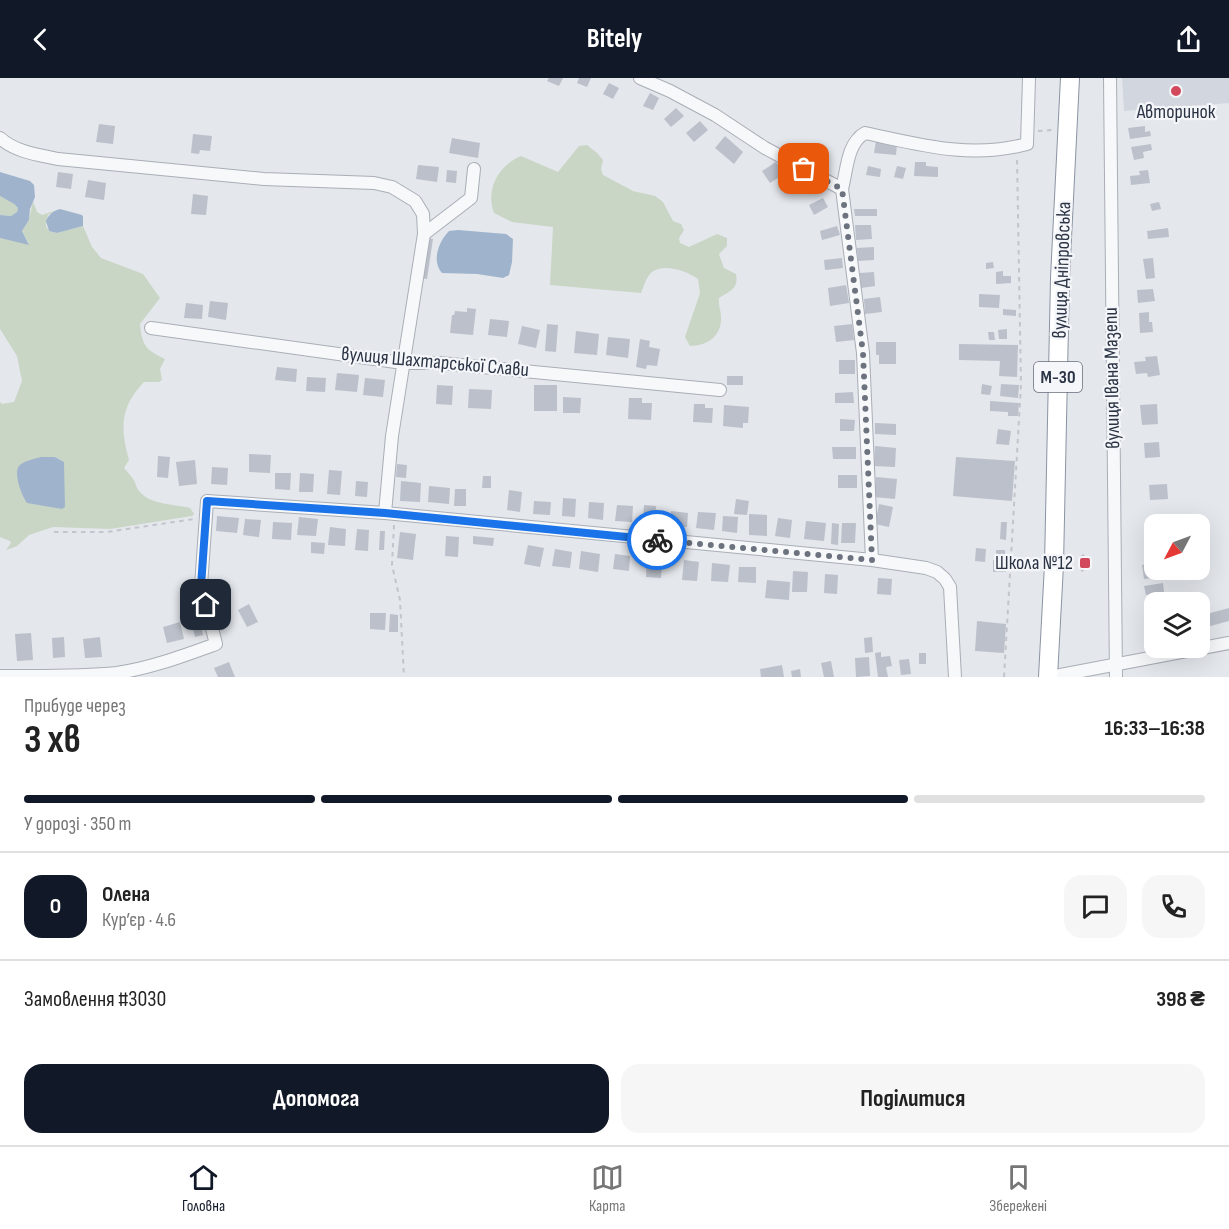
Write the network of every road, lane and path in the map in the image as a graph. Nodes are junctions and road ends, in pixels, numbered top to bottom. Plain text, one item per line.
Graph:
1 (640, 78) edge
2 (1029, 78) edge
3 (1070, 78) edge
4 (1110, 78) edge
5 (0, 138) edge
6 (1018, 147) junction
7 (474, 170) dead end
8 (842, 189) junction
9 (424, 234) junction
10 (151, 328) dead end
11 (403, 363) junction
12 (720, 390) dead end
13 (389, 514) junction
14 (206, 516) junction
15 (54, 532) dead end
16 (872, 560) junction
17 (1229, 643) edge
18 (1115, 670) edge
19 (0, 676) edge
20 (404, 677) edge
21 (954, 677) edge
22 (1004, 677) edge
23 (1049, 677) edge

1 - 8 street
2 - 6 street
3 - 23 highway, вулиця Дніпровська / М-30
4 - 18 street, вулиця Івана Мазепи
5 - 9 street
6 - 8 street
6 - 22 path
7 - 9 street
8 - 16 street
9 - 11 street
10 - 11 street, вулиця Шахтарської Слави
11 - 12 street, вулиця Шахтарської Слави
11 - 13 street
13 - 14 street
13 - 16 street
13 - 20 path
14 - 15 path
14 - 19 street
16 - 21 street
17 - 18 street
18 - 23 street

